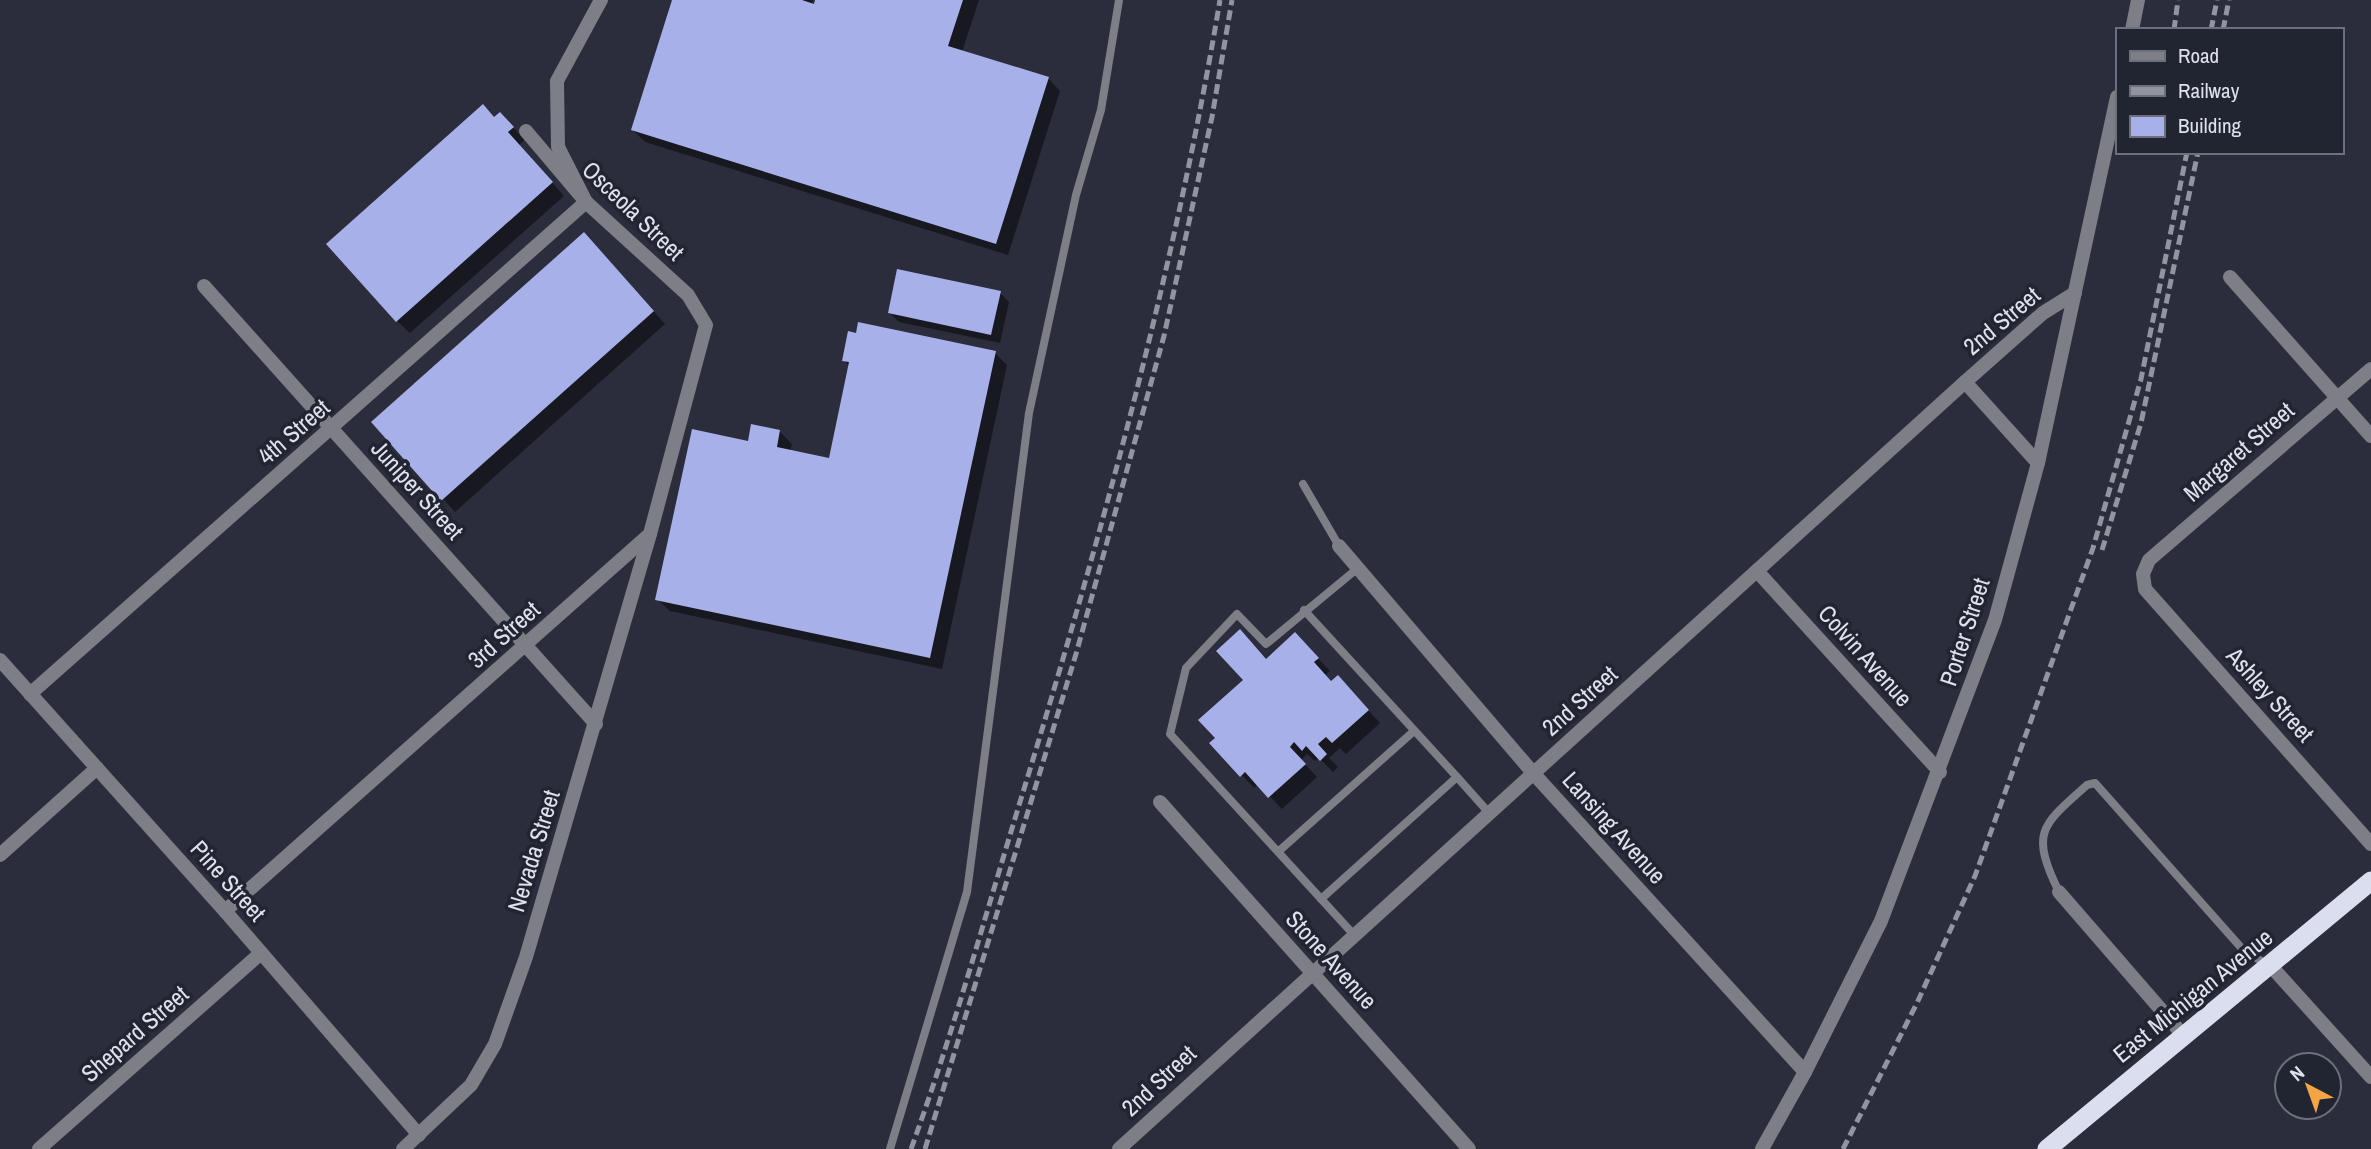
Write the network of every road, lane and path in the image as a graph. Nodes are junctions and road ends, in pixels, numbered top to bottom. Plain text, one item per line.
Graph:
1 (601, 0) edge
2 (1119, 0) edge
3 (2138, 0) edge
4 (2132, 28) edge
5 (2116, 102) edge
6 (526, 131) dead end
7 (586, 202) junction
8 (2230, 277) dead end
9 (204, 286) dead end
10 (2075, 293) junction
11 (2371, 369) edge
12 (1965, 382) junction
13 (2337, 398) junction
14 (332, 430) junction
15 (2371, 436) edge
16 (2038, 463) junction
17 (1303, 484) dead end
18 (650, 534) junction
19 (1339, 546) joint
20 (1358, 568) junction
21 (1757, 571) junction
22 (2143, 574) joint
23 (1304, 610) junction
24 (527, 646) junction
25 (0, 660) edge
26 (30, 694) junction
27 (596, 724) junction
28 (1414, 731) junction
29 (97, 768) junction
30 (1940, 772) junction
31 (1534, 774) junction
32 (1457, 777) junction
33 (1160, 802) dead end
34 (1490, 814) junction
35 (2371, 844) edge
36 (1279, 851) junction
37 (0, 855) edge
38 (2371, 881) edge
39 (2059, 892) joint
40 (1321, 899) junction
41 (225, 911) junction
42 (1355, 936) junction
43 (261, 953) junction
44 (2270, 965) junction
45 (1311, 972) junction
46 (2183, 1035) junction
47 (1805, 1072) junction
48 (2371, 1077) edge
49 (419, 1135) junction
50 (2050, 1148) edge
51 (39, 1149) edge
52 (403, 1149) edge
53 (890, 1149) edge
54 (1119, 1149) edge
55 (1469, 1149) edge
56 (1762, 1149) edge

1 - 7 street
2 - 53 lane
3 - 4 street
5 - 10 street, Porter Street
6 - 7 street, Osceola Street
7 - 14 street, 4th Street
7 - 18 street, Osceola Street
8 - 13 street
9 - 14 street, Juniper Street
10 - 12 street, 2nd Street
10 - 16 street, Porter Street
11 - 13 street, Margaret Street
12 - 16 street
12 - 21 street, 2nd Street
13 - 15 street
13 - 22 street, Margaret Street
14 - 24 street, Juniper Street
14 - 26 street, 4th Street
16 - 30 street, Porter Street
17 - 19 lane
18 - 24 street, 3rd Street
18 - 27 street, Nevada Street
19 - 20 street, Lansing Avenue
20 - 23 lane
20 - 31 street, Lansing Avenue
21 - 30 street, Colvin Avenue
21 - 31 street, 2nd Street
22 - 35 street, Ashley Street
23 - 28 lane
23 - 36 lane
24 - 27 street, Juniper Street
24 - 41 street, 3rd Street
25 - 26 street, Pine Street
26 - 29 street, Pine Street
27 - 49 street, Nevada Street
28 - 32 lane
28 - 36 lane
29 - 37 street
29 - 41 street, Pine Street
30 - 47 street, Porter Street
31 - 34 street, 2nd Street
31 - 47 street, Lansing Avenue
32 - 34 lane
32 - 40 lane
33 - 45 street, Stone Avenue
34 - 42 street, 2nd Street
36 - 40 lane
38 - 44 highway, East Michigan Avenue
39 - 44 lane
39 - 46 street
40 - 42 lane
41 - 43 street, Pine Street
42 - 45 street, 2nd Street
43 - 49 street, Pine Street
43 - 51 street, Shepard Street
44 - 46 highway, East Michigan Avenue
44 - 48 street
45 - 54 street, 2nd Street
45 - 55 street, Stone Avenue
46 - 50 highway, East Michigan Avenue
47 - 56 street, Porter Street
49 - 52 street, Nevada Street

